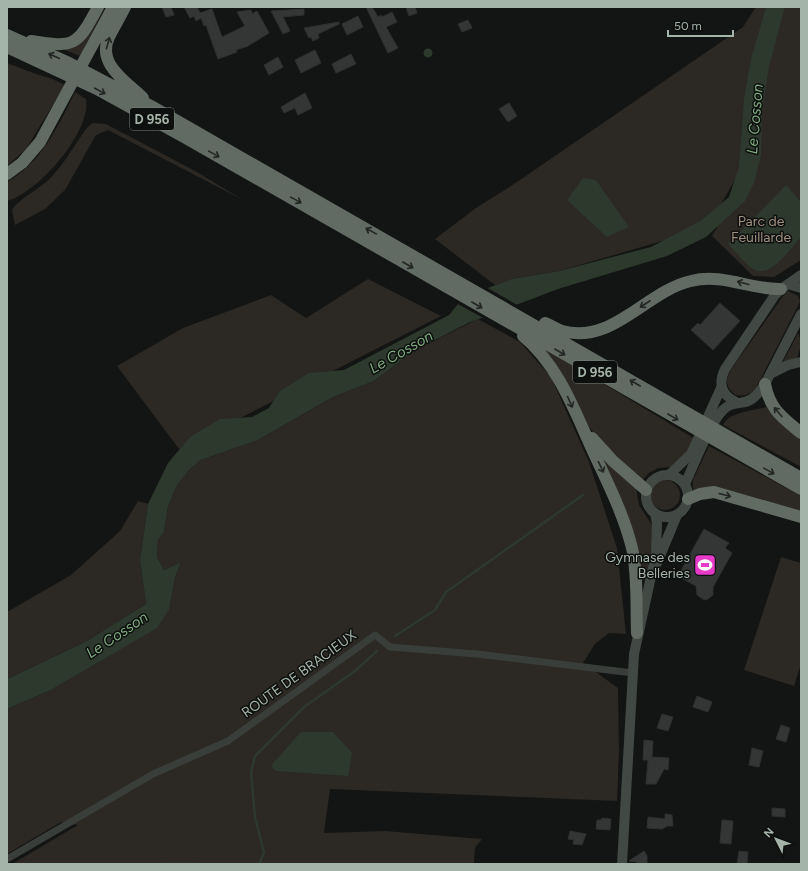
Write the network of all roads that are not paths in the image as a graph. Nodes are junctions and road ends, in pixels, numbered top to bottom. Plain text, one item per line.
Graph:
1 (98, 7) edge
2 (113, 7) edge
3 (125, 7) edge
4 (9, 40) edge
5 (7, 55) edge
6 (40, 61) junction
7 (151, 106) junction
8 (7, 174) edge
9 (801, 275) edge
10 (785, 286) junction
11 (801, 288) edge
12 (514, 313) junction
13 (799, 317) edge
14 (502, 319) junction
15 (801, 333) edge
16 (801, 362) edge
17 (768, 379) junction
18 (721, 388) junction
19 (736, 402) junction
20 (691, 421) junction
21 (586, 432) junction
22 (801, 433) edge
23 (726, 442) junction
24 (670, 474) junction
25 (801, 478) edge
26 (685, 484) junction
27 (801, 489) edge
28 (646, 490) junction
29 (688, 499) junction
30 (654, 514) junction
31 (677, 515) junction
32 (801, 517) edge
33 (652, 572) junction
34 (637, 633) junction
35 (632, 673) junction
36 (7, 859) edge
37 (622, 864) edge

1 - 4 highway
2 - 8 highway
7 -> 3 highway, D 956
4 - 6 highway, D 956
7 -> 4 highway, D 956
5 - 6 highway, D 956
6 -> 14 highway, D 956
12 -> 7 highway, D 956
9 - 10 main road
10 - 11 main road
10 -> 12 highway, D 956
10 - 18 main road
20 -> 12 highway, D 956
13 - 15 main road
13 - 17 main road
14 -> 20 highway, D 956
14 -> 21 highway, D 956
16 - 17 main road
17 - 19 main road
22 -> 17 highway
18 - 19 main road
18 - 24 main road
19 - 26 main road
20 - 23 highway, D 956
21 - 28 highway, D 956
21 -> 34 highway, D 956
23 - 25 highway, D 956
23 -> 27 highway, D 956
24 - 26 main road
24 - 28 main road
26 - 29 main road
28 - 30 main road
29 - 31 main road
29 -> 32 highway
30 - 31 main road
30 - 33 main road
31 - 33 main road
33 - 34 main road
34 - 35 main road
35 - 36 street, ROUTE DE BRACIEUX
35 - 37 main road

